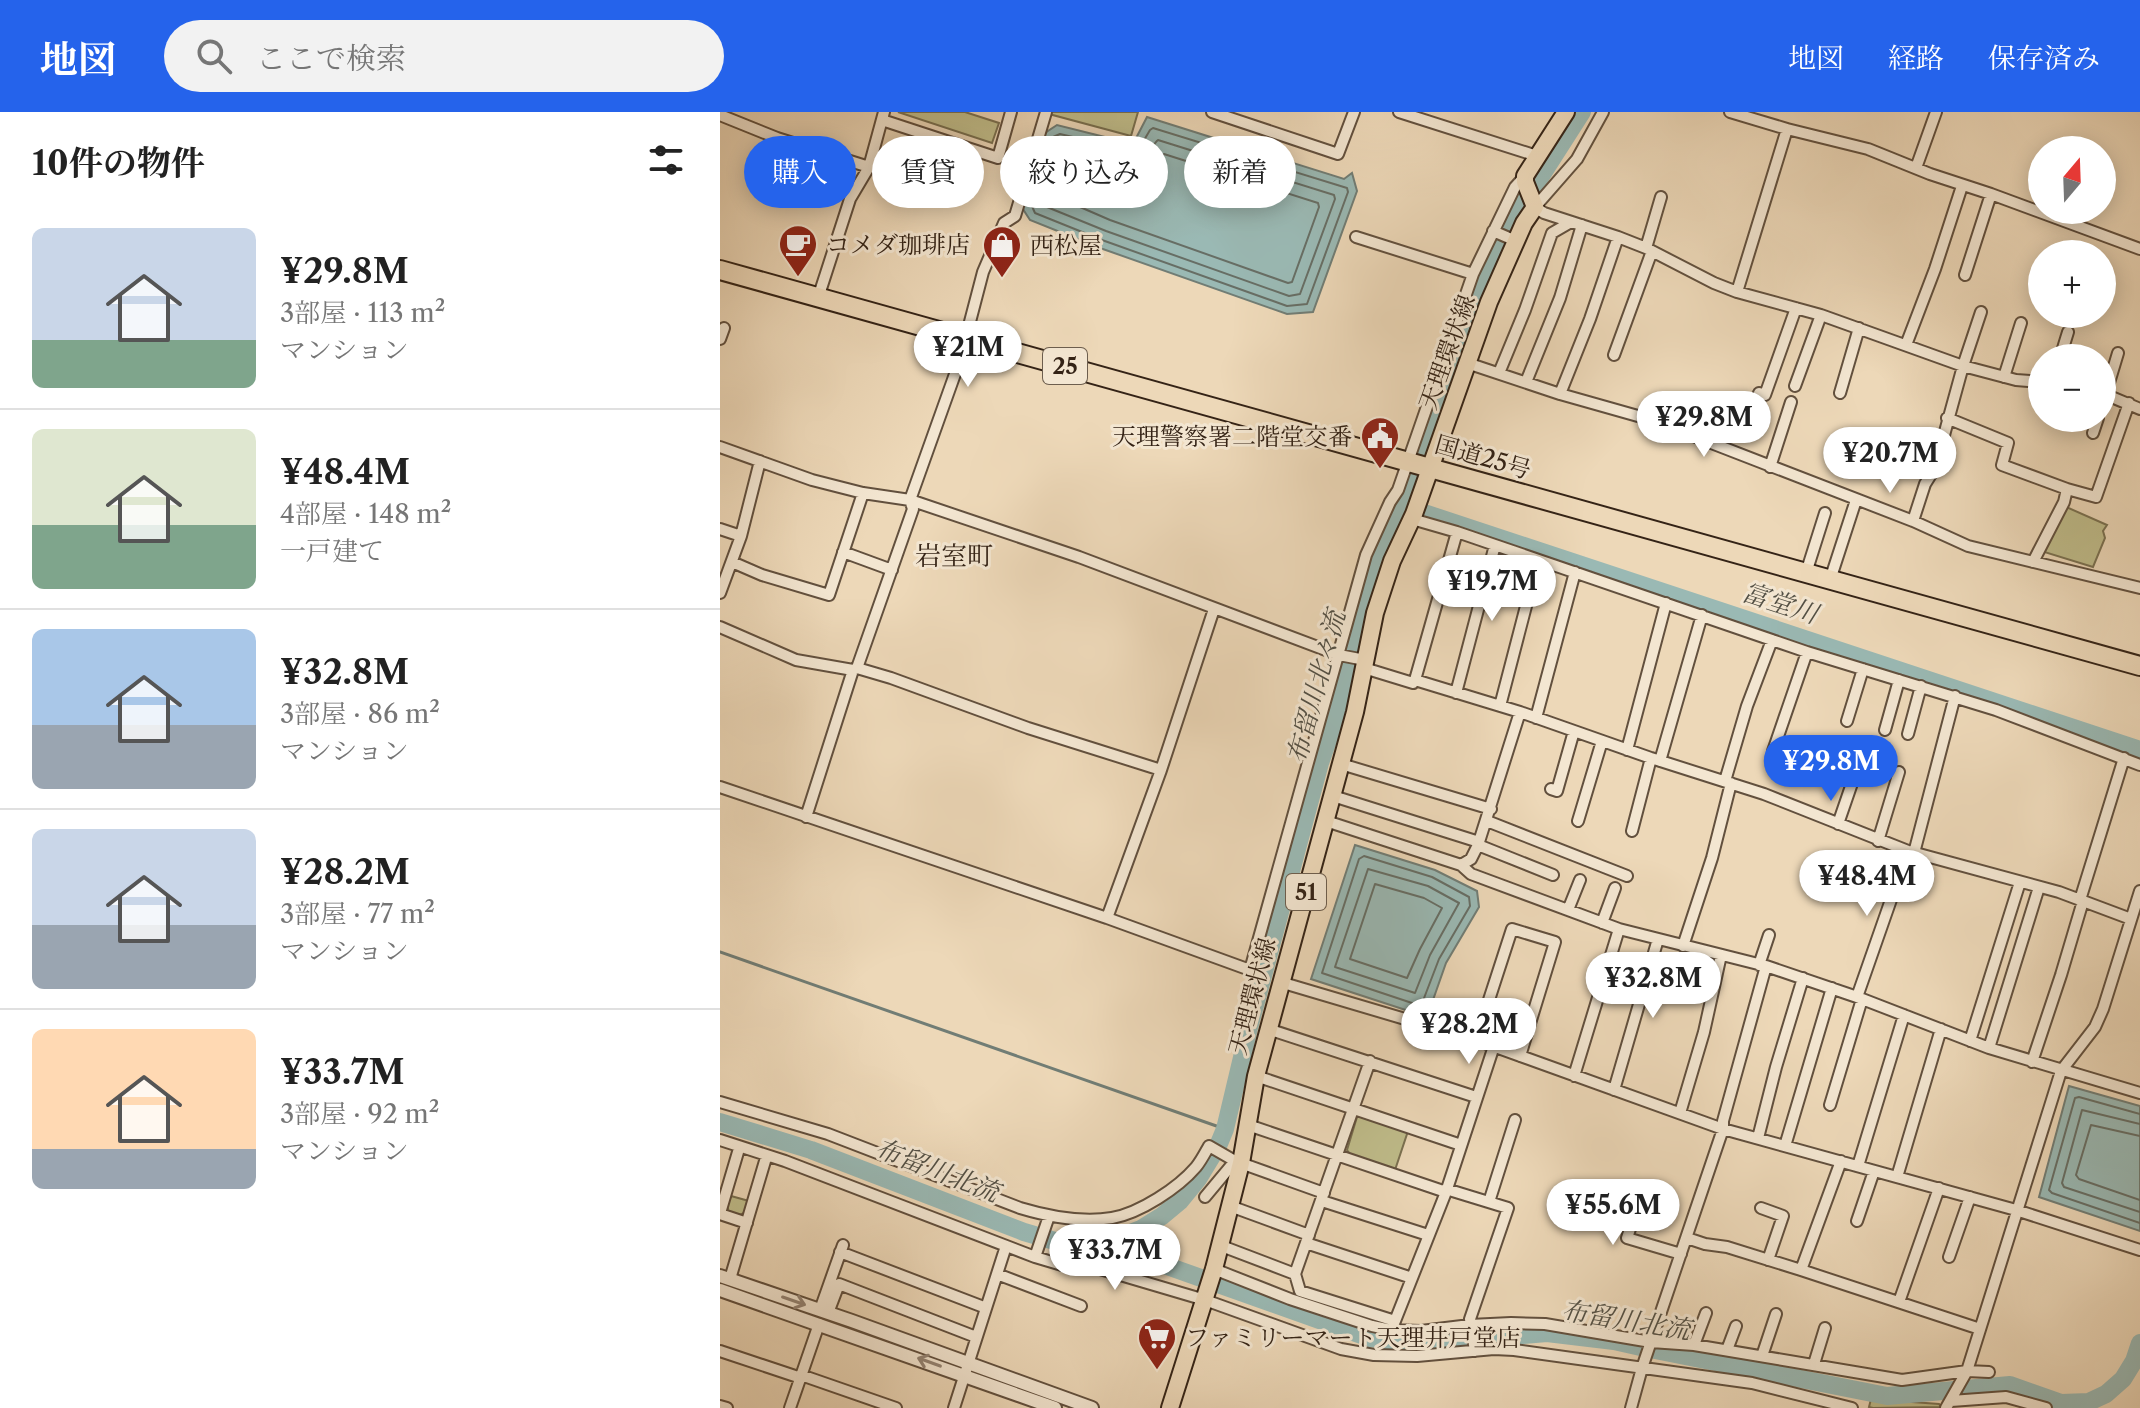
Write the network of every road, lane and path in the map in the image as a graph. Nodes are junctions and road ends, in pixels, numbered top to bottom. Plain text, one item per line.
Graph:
1 (1011, 112) edge
2 (1046, 112) edge
3 (1212, 112) edge
4 (1354, 112) edge
5 (1399, 112) edge
6 (1566, 112) edge
7 (1603, 112) edge
8 (1730, 112) edge
9 (1936, 112) edge
10 (720, 115) edge
11 (883, 116) edge
12 (1787, 129) junction
13 (1537, 156) junction
14 (869, 167) junction
15 (1916, 168) junction
16 (1525, 179) junction
17 (1962, 186) junction
18 (1991, 194) junction
19 (1661, 197) dead end
20 (1535, 203) junction
21 (1577, 224) junction
22 (1493, 231) junction
23 (1356, 237) dead end
24 (1618, 237) junction
25 (1516, 241) junction
26 (2140, 249) edge
27 (1649, 250) junction
28 (720, 270) edge
29 (1473, 274) junction
30 (1965, 275) dead end
31 (1737, 292) junction
32 (818, 298) junction
33 (1796, 308) junction
34 (1981, 312) dead end
35 (1821, 315) junction
36 (2021, 323) dead end
37 (1859, 328) junction
38 (2068, 332) dead end
39 (966, 339) junction
40 (2064, 344) edge
41 (1906, 345) junction
42 (2118, 353) dead end
43 (1614, 355) dead end
44 (2116, 359) edge
45 (1467, 363) junction
46 (1963, 366) junction
47 (1499, 373) junction
48 (2004, 377) junction
49 (2028, 380) edge
50 (1526, 382) junction
51 (1795, 386) dead end
52 (1759, 393) dead end
53 (1840, 393) dead end
54 (1560, 394) junction
55 (2116, 398) edge
56 (1791, 402) dead end
57 (2129, 403) junction
58 (2140, 409) edge
59 (1947, 418) junction
60 (720, 447) edge
61 (760, 461) junction
62 (1419, 464) junction
63 (1770, 467) junction
64 (2067, 489) junction
65 (863, 493) junction
66 (910, 500) junction
67 (1856, 500) junction
68 (1415, 513) junction
69 (1825, 513) dead end
70 (1913, 521) junction
71 (720, 529) edge
72 (1457, 532) junction
73 (741, 536) junction
74 (1495, 545) junction
75 (843, 552) junction
76 (1538, 560) junction
77 (732, 562) junction
78 (2033, 562) junction
79 (892, 570) junction
80 (1575, 572) junction
81 (1806, 573) junction
82 (1830, 580) junction
83 (2140, 588) edge
84 (720, 593) edge
85 (1666, 603) junction
86 (1214, 609) junction
87 (1702, 615) junction
88 (720, 627) edge
89 (1772, 640) junction
90 (1807, 652) junction
91 (1340, 655) junction
92 (1363, 663) junction
93 (2140, 666) edge
94 (855, 669) junction
95 (1863, 669) junction
96 (1415, 680) junction
97 (1899, 680) junction
98 (1921, 686) junction
99 (1456, 693) junction
100 (1955, 696) junction
101 (1500, 706) junction
102 (1520, 712) junction
103 (1536, 718) junction
104 (1847, 721) dead end
105 (1885, 730) dead end
106 (1574, 731) junction
107 (1908, 734) dead end
108 (1602, 741) junction
109 (1627, 750) junction
110 (1773, 751) dead end
111 (1861, 757) dead end
112 (2124, 758) junction
113 (1656, 760) junction
114 (1341, 764) junction
115 (2140, 765) edge
116 (1161, 770) junction
117 (1899, 772) dead end
118 (1728, 782) junction
119 (720, 787) edge
120 (1551, 789) dead end
121 (1333, 796) junction
122 (1491, 809) junction
123 (806, 817) junction
124 (1326, 821) junction
125 (1487, 821) junction
126 (1578, 821) dead end
127 (1838, 824) junction
128 (1632, 831) dead end
129 (1878, 841) junction
130 (1479, 843) junction
131 (1911, 852) junction
132 (1461, 865) junction
133 (1553, 875) dead end
134 (1627, 876) dead end
135 (1580, 880) dead end
136 (2020, 882) junction
137 (2039, 887) junction
138 (1615, 888) dead end
139 (2140, 891) edge
140 (2082, 901) junction
141 (1568, 910) junction
142 (1107, 918) junction
143 (2135, 918) edge
144 (1602, 923) junction
145 (1619, 929) junction
146 (1769, 935) dead end
147 (1658, 939) junction
148 (1683, 946) junction
149 (1721, 955) junction
150 (1762, 965) junction
151 (1803, 978) junction
152 (1280, 982) junction
153 (1832, 988) junction
154 (1860, 998) junction
155 (1904, 1015) junction
156 (1268, 1029) junction
157 (1941, 1029) junction
158 (1476, 1040) junction
159 (1970, 1041) junction
160 (1494, 1046) junction
161 (1989, 1048) junction
162 (1520, 1056) junction
163 (1370, 1061) junction
164 (2032, 1062) junction
165 (2061, 1071) junction
166 (1256, 1076) junction
167 (1574, 1076) junction
168 (1614, 1090) junction
169 (2140, 1093) edge
170 (1476, 1097) junction
171 (1829, 1099) dead end
172 (720, 1102) edge
173 (1354, 1109) junction
174 (1680, 1113) junction
175 (1515, 1120) dead end
176 (1248, 1125) junction
177 (1723, 1129) junction
178 (1758, 1138) junction
179 (720, 1140) edge
180 (1461, 1145) junction
181 (1785, 1146) junction
182 (738, 1152) dead end
183 (1338, 1155) junction
184 (765, 1161) dead end
185 (1236, 1161) junction
186 (1841, 1161) junction
187 (1858, 1166) junction
188 (1874, 1171) junction
189 (1897, 1177) junction
190 (1644, 1187) dead end
191 (1939, 1188) junction
192 (1446, 1190) junction
193 (1205, 1197) dead end
194 (1323, 1197) junction
195 (1970, 1197) junction
196 (1489, 1202) junction
197 (1230, 1206) junction
198 (1761, 1208) dead end
199 (2016, 1210) junction
200 (720, 1214) edge
201 (1049, 1218) junction
202 (1857, 1221) dead end
203 (747, 1223) junction
204 (1428, 1235) junction
205 (1687, 1238) junction
206 (1308, 1239) junction
207 (1219, 1245) junction
208 (1006, 1246) junction
209 (2140, 1250) edge
210 (1681, 1254) junction
211 (1035, 1256) junction
212 (1949, 1257) dead end
213 (1768, 1260) junction
214 (1801, 1270) junction
215 (1214, 1272) junction
216 (997, 1274) junction
217 (1295, 1274) junction
218 (725, 1278) edge
219 (1412, 1278) junction
220 (720, 1290) edge
221 (1206, 1299) junction
222 (1899, 1302) junction
223 (981, 1306) dead end
224 (1081, 1306) dead end
225 (824, 1311) junction
226 (1706, 1313) dead end
227 (1776, 1314) dead end
228 (819, 1324) junction
229 (1736, 1326) dead end
230 (1471, 1327) junction
231 (1825, 1328) dead end
232 (1980, 1329) junction
233 (976, 1337) junction
234 (1651, 1342) junction
235 (1694, 1345) junction
236 (1474, 1350) junction
237 (1727, 1350) junction
238 (720, 1351) edge
239 (1762, 1356) junction
240 (1814, 1364) junction
241 (1642, 1368) junction
242 (966, 1369) junction
243 (1989, 1372) dead end
244 (1964, 1374) junction
245 (801, 1376) junction
246 (1950, 1402) edge
247 (720, 1406) edge
248 (727, 1408) edge
249 (790, 1408) edge
250 (896, 1408) edge
251 (954, 1408) edge
252 (1055, 1408) edge
253 (1092, 1408) edge
254 (1170, 1408) edge
255 (1631, 1408) edge
256 (1852, 1408) edge
257 (2046, 1408) edge

1 - 11 street
2 - 39 street
3 - 4 street
5 - 13 street
6 - 13 main road
7 - 20 street
8 - 12 street
9 - 15 street
10 - 14 street
11 - 14 street
12 - 15 street
12 - 31 street
13 - 16 main road
14 - 32 street
15 - 17 street
16 - 20 main road
16 - 22 street
17 - 18 street
17 - 41 street
18 - 26 street
18 - 30 street
19 - 27 street
20 - 21 street
20 - 25 main road, 天理環状線 / 51
21 - 24 street
21 - 47 street
21 - 50 street
22 - 25 street
22 - 29 street
23 - 29 street
24 - 27 street
24 - 54 street
25 - 45 main road, 天理環状線 / 51
27 - 31 street
27 - 43 street
28 - 32 highway, 国道25号 / 25
29 - 62 street
31 - 33 street
32 - 39 highway, 国道25号 / 25
33 - 35 street
33 - 52 street
34 - 46 street
35 - 37 street
35 - 51 street
36 - 48 street
37 - 41 street
37 - 53 street
38 - 40 street
39 - 62 highway, 国道25号 / 25
39 - 66 street
41 - 46 street
42 - 44 street
45 - 47 street
45 - 62 main road, 天理環状線 / 51
46 - 48 street
46 - 59 street
47 - 50 street
48 - 49 street
50 - 54 street
54 - 63 street
55 - 57 street
56 - 63 street
57 - 58 street
57 - 64 street
59 - 64 street
59 - 70 street
60 - 61 street
61 - 65 street
61 - 73 street
62 - 68 main road, 天理環状線 / 51
62 - 81 highway, 国道25号 / 25
62 - 91 street
63 - 67 street
64 - 78 street
65 - 66 street
65 - 75 street
66 - 79 street
66 - 86 street
67 - 70 street
67 - 82 street
68 - 72 street
68 - 92 main road, 天理環状線 / 51
69 - 81 street
70 - 78 street
71 - 73 street
72 - 74 street
72 - 96 street
73 - 77 street
74 - 76 street
74 - 99 street
75 - 77 street
75 - 79 street
76 - 80 street
76 - 101 street
77 - 84 street
78 - 83 street
79 - 94 street
80 - 85 street
80 - 103 street
81 - 82 highway, 国道25号 / 25
82 - 93 highway, 国道25号 / 25
85 - 87 street
85 - 109 street
86 - 91 street
86 - 116 street
87 - 89 street
87 - 113 street
88 - 94 street
89 - 90 street
89 - 118 street
90 - 95 street
90 - 110 street
91 - 92 street
91 - 142 street
92 - 96 street
92 - 114 main road, 天理環状線 / 51
94 - 116 street
94 - 123 street
95 - 97 street
95 - 104 street
96 - 99 street
97 - 98 street
97 - 105 street
98 - 100 street
98 - 107 street
99 - 101 street
100 - 112 street
100 - 131 street
101 - 102 street
102 - 103 street
102 - 122 street
103 - 106 street
106 - 108 street
106 - 120 street
108 - 109 street
108 - 126 street
109 - 113 street
111 - 127 street
112 - 115 street
112 - 140 street
113 - 118 street
113 - 128 street
114 - 121 main road, 天理環状線 / 51
114 - 122 street
116 - 142 street
117 - 129 street
118 - 127 street
118 - 148 street
119 - 123 street
121 - 124 main road, 天理環状線 / 51
121 - 130 street
122 - 125 street
123 - 142 street
124 - 132 street
124 - 152 main road, 天理環状線 / 51
125 - 130 street
125 - 134 street
127 - 129 street
129 - 131 street
130 - 132 street
130 - 133 street
131 - 136 street
131 - 154 street
132 - 141 street
135 - 141 street
136 - 137 street
136 - 159 street
137 - 140 street
137 - 161 street
138 - 144 street
139 - 143 street
140 - 143 street
140 - 164 street
141 - 144 street
143 - 165 street
144 - 145 street
145 - 147 street
145 - 167 street
146 - 150 street
147 - 148 street
147 - 168 street
148 - 149 street
149 - 150 street
149 - 174 street
150 - 151 street
150 - 177 street
151 - 153 street
151 - 178 street
152 - 156 main road, 天理環状線 / 51
152 - 158 street
153 - 154 street
153 - 181 street
154 - 155 street
154 - 171 street
155 - 157 street
155 - 187 street
156 - 163 street
156 - 166 main road, 天理環状線 / 51
157 - 159 street
157 - 189 street
158 - 160 street
158 - 162 street
159 - 161 street
160 - 162 street
160 - 170 street
161 - 164 street
162 - 167 street
163 - 170 street
163 - 173 street
164 - 165 street
165 - 169 street
165 - 199 street
166 - 173 street
166 - 176 main road, 天理環状線 / 51
167 - 168 street
168 - 174 street
170 - 180 street
172 - 201 street
173 - 180 street
173 - 183 street
174 - 177 street
175 - 196 street
176 - 183 street
176 - 185 main road, 天理環状線 / 51
177 - 178 street
177 - 205 street
178 - 181 street
179 - 208 street
180 - 192 street
181 - 186 street
182 - 200 street
183 - 192 street
183 - 194 street
184 - 203 street
185 - 193 street
185 - 194 street
185 - 197 main road, 天理環状線 / 51
185 - 201 street
186 - 187 street
186 - 214 street
187 - 188 street
188 - 189 street
188 - 202 street
189 - 191 street
190 - 210 street
191 - 195 street
191 - 222 street
192 - 196 street
192 - 204 street
194 - 204 street
194 - 206 street
195 - 199 street
195 - 212 street
196 - 230 street
197 - 206 street
197 - 207 main road, 天理環状線 / 51
198 - 213 street
199 - 209 street
199 - 232 street
200 - 203 street
201 - 211 street
203 - 218 street
204 - 219 street
205 - 210 street
205 - 213 street
206 - 217 street
206 - 219 street
207 - 215 main road, 天理環状線 / 51
207 - 217 street
208 - 211 street
208 - 216 street
210 - 234 street
211 - 221 street
213 - 214 street
214 - 222 street
215 - 221 main road, 天理環状線 / 51
215 - 230 street
216 - 224 street
216 - 233 street
217 - 219 street
218 -> 225 street
220 - 228 street
221 - 236 street
221 - 254 main road, 天理環状線 / 51
222 - 232 street
223 - 225 street
225 - 233 street
225 - 242 street
226 - 235 street
227 - 239 street
242 -> 228 street
228 - 245 street
229 - 237 street
230 - 234 street
230 - 236 street
231 - 240 street
232 - 244 street
233 - 242 street
234 - 235 street
234 - 241 street
235 - 237 street
236 - 241 street
237 - 239 street
238 - 245 street
239 - 240 street
240 - 244 street
241 - 255 street
241 - 256 street
242 - 251 street
242 - 252 street
242 - 253 street
243 - 244 street
244 - 246 street
245 - 249 street
245 - 250 street
246 - 257 street
247 - 248 street

